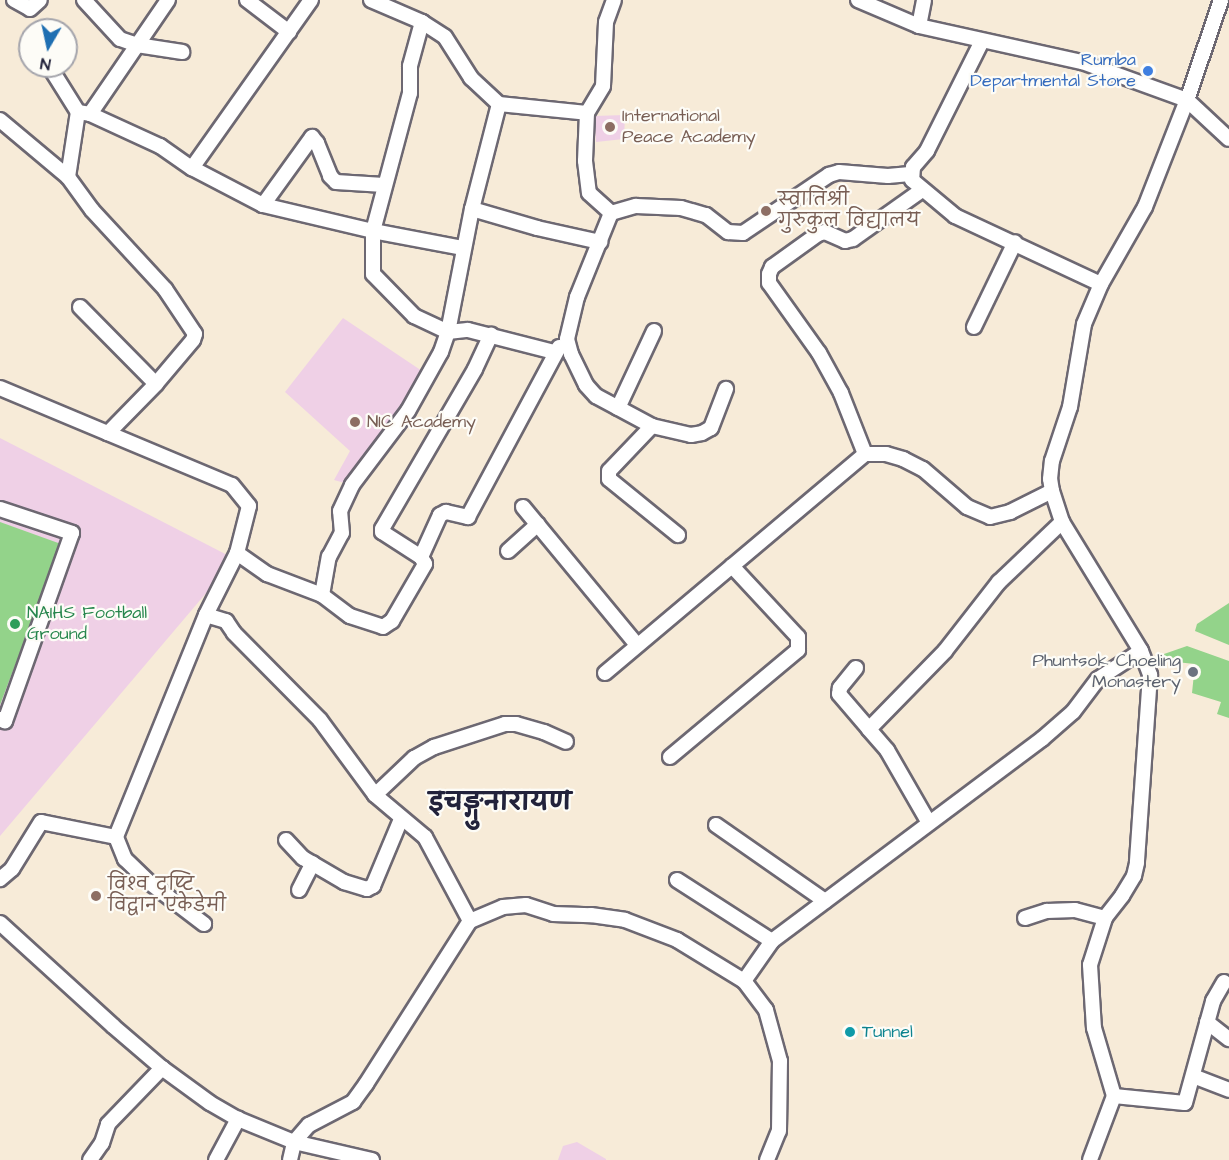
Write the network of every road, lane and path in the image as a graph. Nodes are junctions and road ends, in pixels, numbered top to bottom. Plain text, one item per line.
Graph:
1 (14, 0) edge
2 (40, 0) edge
3 (84, 0) edge
4 (168, 0) edge
5 (247, 0) edge
6 (311, 0) edge
7 (370, 0) edge
8 (614, 0) edge
9 (858, 0) edge
10 (924, 0) edge
11 (1221, 0) edge
12 (422, 22) junction
13 (919, 26) junction
14 (289, 32) junction
15 (982, 41) junction
16 (137, 45) junction
17 (182, 52) dead end
18 (58, 78) edge
19 (1187, 100) junction
20 (499, 104) junction
21 (84, 113) junction
22 (587, 113) junction
23 (0, 120) edge
24 (1229, 139) edge
25 (192, 168) junction
26 (910, 174) junction
27 (69, 177) junction
28 (384, 185) junction
29 (922, 190) junction
30 (263, 205) junction
31 (472, 209) junction
32 (611, 213) junction
33 (373, 231) junction
34 (600, 242) junction
35 (1015, 242) junction
36 (463, 248) junction
37 (1101, 284) junction
38 (80, 307) dead end
39 (974, 327) dead end
40 (448, 332) junction
41 (654, 332) dead end
42 (491, 334) junction
43 (567, 339) junction
44 (555, 352) junction
45 (156, 384) junction
46 (0, 388) edge
47 (726, 389) dead end
48 (618, 408) junction
49 (652, 426) junction
50 (108, 433) junction
51 (865, 454) junction
52 (1052, 491) junction
53 (523, 507) dead end
54 (0, 509) edge
55 (1062, 522) junction
56 (538, 524) junction
57 (678, 535) dead end
58 (508, 550) dead end
59 (237, 553) junction
60 (421, 557) junction
61 (732, 566) junction
62 (322, 595) junction
63 (207, 615) junction
64 (637, 645) junction
65 (1141, 651) junction
66 (856, 668) dead end
67 (605, 673) dead end
68 (0, 719) edge
69 (869, 729) junction
70 (566, 742) dead end
71 (670, 757) dead end
72 (375, 795) junction
73 (401, 819) junction
74 (929, 823) junction
75 (716, 825) dead end
76 (116, 837) junction
77 (286, 840) dead end
78 (313, 863) junction
79 (0, 879) edge
80 (676, 880) dead end
81 (299, 890) dead end
82 (825, 901) junction
83 (1025, 918) dead end
84 (1105, 918) junction
85 (470, 921) junction
86 (0, 922) edge
87 (204, 924) dead end
88 (772, 941) junction
89 (744, 981) junction
90 (1224, 982) dead end
91 (1207, 1022) junction
92 (1229, 1039) edge
93 (162, 1068) junction
94 (1193, 1076) junction
95 (1229, 1090) edge
96 (1114, 1096) junction
97 (238, 1119) junction
98 (294, 1142) junction
99 (90, 1160) edge
100 (216, 1160) edge
101 (290, 1160) edge
102 (372, 1160) edge
103 (767, 1160) edge
104 (1090, 1160) edge

1 - 2 street
3 - 16 street
4 - 16 street
5 - 14 street
6 - 14 street
7 - 12 street
8 - 22 street
9 - 13 street
10 - 13 street
11 - 19 street
12 - 20 street
12 - 28 street
13 - 15 street
14 - 25 street
15 - 19 street
15 - 26 street
16 - 17 street
16 - 21 street
18 - 21 street
19 - 24 street
19 - 37 street
20 - 22 street
20 - 31 street
21 - 25 street
21 - 27 street
22 - 32 street
23 - 27 street
25 - 30 street
26 - 29 street
26 - 32 street
27 - 45 street
28 - 30 street
28 - 33 street
29 - 35 street
29 - 51 street
30 - 33 street
31 - 34 street
31 - 36 street
32 - 34 street
33 - 36 street
33 - 40 street
34 - 43 street
35 - 37 street
35 - 39 street
36 - 40 street
37 - 52 street
38 - 45 street
40 - 42 street
40 - 62 street
41 - 48 street
42 - 44 street
42 - 60 street
43 - 44 street
43 - 48 street
44 - 60 street
45 - 50 street
46 - 50 street
47 - 49 street
48 - 49 street
49 - 57 street
50 - 59 street
51 - 52 street
51 - 61 street
52 - 55 street
53 - 56 street
54 - 68 street
55 - 65 street
55 - 69 street
56 - 58 street
56 - 64 street
59 - 62 street
59 - 63 street
60 - 62 street
61 - 64 street
61 - 71 street
63 - 72 street
63 - 76 street
64 - 67 street
65 - 74 street
65 - 84 street
66 - 69 street
69 - 74 street
70 - 72 street
72 - 73 street
73 - 78 street
73 - 85 street
74 - 82 street
75 - 82 street
76 - 79 street
76 - 87 street
77 - 78 street
78 - 81 street
80 - 88 street
82 - 88 street
83 - 84 street
84 - 96 street
85 - 89 street
85 - 98 street
86 - 93 street
88 - 89 street
89 - 103 street
90 - 91 street
91 - 92 street
91 - 94 street
93 - 97 street
93 - 99 street
94 - 95 street
94 - 96 street
96 - 104 street
97 - 98 street
97 - 100 street
98 - 101 street
98 - 102 street

